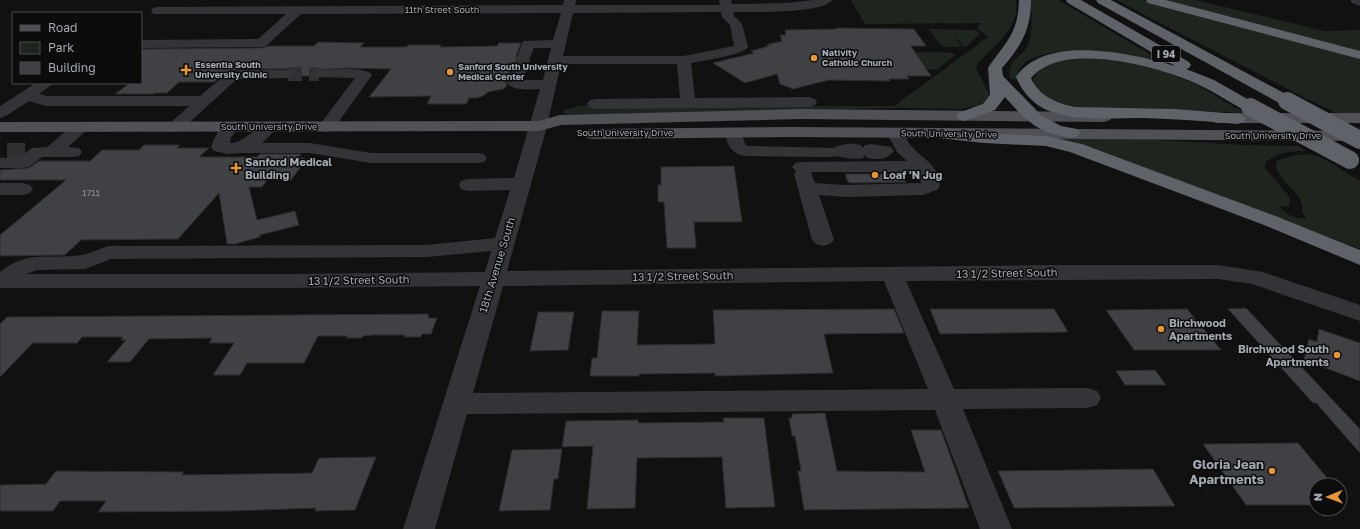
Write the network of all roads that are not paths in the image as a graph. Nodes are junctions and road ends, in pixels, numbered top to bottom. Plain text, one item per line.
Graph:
1 (174, 0) edge
2 (826, 0) edge
3 (1026, 0) edge
4 (1072, 0) edge
5 (1102, 0) edge
6 (1152, 0) edge
7 (1356, 0) edge
8 (1360, 2) edge
9 (569, 5) edge
10 (728, 9) edge
11 (296, 11) junction
12 (627, 21) dead end
13 (142, 44) edge
14 (559, 44) junction
15 (1360, 55) edge
16 (555, 60) junction
17 (684, 60) junction
18 (288, 74) tunnel mouth
19 (319, 74) tunnel mouth
20 (996, 77) junction
21 (44, 84) edge
22 (549, 85) junction
23 (30, 93) junction
24 (203, 101) junction
25 (1287, 101) junction
26 (809, 102) dead end
27 (688, 103) junction
28 (595, 104) dead end
29 (1255, 107) junction
30 (0, 113) edge
31 (964, 116) junction
32 (1031, 116) junction
33 (1360, 118) edge
34 (1238, 119) junction
35 (539, 126) junction
36 (0, 127) edge
37 (82, 127) junction
38 (174, 127) junction
39 (232, 127) junction
40 (270, 127) junction
41 (326, 127) junction
42 (791, 132) junction
43 (734, 133) junction
44 (896, 133) junction
45 (944, 134) junction
46 (1084, 135) junction
47 (1360, 136) edge
48 (1360, 140) edge
49 (244, 148) junction
50 (907, 151) junction
51 (39, 152) junction
52 (74, 152) dead end
53 (2, 156) edge
54 (478, 158) dead end
55 (799, 160) junction
56 (1355, 163) edge
57 (924, 166) junction
58 (521, 184) junction
59 (468, 185) dead end
60 (807, 188) junction
61 (0, 189) edge
62 (23, 189) dead end
63 (823, 240) dead end
64 (504, 243) junction
65 (359, 251) junction
66 (1360, 258) edge
67 (892, 274) junction
68 (493, 278) junction
69 (344, 280) junction
70 (2, 281) edge
71 (1360, 313) edge
72 (1087, 398) dead end
73 (945, 400) junction
74 (455, 404) junction
75 (418, 529) edge
76 (996, 529) edge

1 - 11 street, 11th Street South
2 - 10 street
3 - 20 highway
4 - 29 highway, I 94
5 - 25 highway, I 94
6 - 15 highway
7 - 8 street
9 - 10 street, 11th Street South
9 - 11 street, 11th Street South
9 - 14 street, 18th Avenue South
10 - 12 street
10 - 17 street
11 - 13 street
14 - 16 street, 18th Avenue South
14 - 22 street
16 - 17 street
16 - 22 street, 18th Avenue South
17 - 27 street
18 - 24 street
19 - 41 street
20 - 31 highway
20 - 32 highway
21 - 23 street
22 - 35 street, 18th Avenue South
23 - 24 street
23 - 30 street
24 - 38 street
25 - 47 highway, bridge
25 - 48 highway, I 94, bridge
26 - 27 street
27 - 28 street
29 - 34 highway
29 - 56 highway, I 94, bridge
31 - 32 main road, South University Drive
31 - 35 main road, South University Drive
31 - 42 main road
32 - 34 main road, South University Drive
32 - 46 highway
33 - 34 main road, South University Drive
35 - 41 main road, South University Drive
35 - 43 main road, South University Drive
35 - 58 street, 18th Avenue South
36 - 37 main road, South University Drive
37 - 38 main road, South University Drive
37 - 51 street
38 - 39 main road, South University Drive
39 - 40 main road, South University Drive
39 - 49 street
40 - 41 main road, South University Drive
40 - 49 street
42 - 43 main road, South University Drive
42 - 44 main road, South University Drive
42 - 55 street
43 - 55 street
44 - 45 main road, South University Drive
44 - 50 street
45 - 46 main road, South University Drive
45 - 66 highway
46 - 47 main road, South University Drive
49 - 54 street
50 - 55 street
50 - 57 street
51 - 52 street
51 - 53 street
55 - 57 street
55 - 60 street
57 - 60 street
58 - 59 street
58 - 64 street, 18th Avenue South
60 - 63 street
61 - 62 street
64 - 65 street
64 - 68 street, 18th Avenue South
65 - 69 street
65 - 70 street
67 - 68 street, 13 1/2 Street South
67 - 71 street, 13 1/2 Street South
67 - 73 street
68 - 69 street, 13 1/2 Street South
68 - 74 street, 18th Avenue South
69 - 70 street, 13 1/2 Street South
72 - 73 street
73 - 74 street
73 - 76 street
74 - 75 street, 18th Avenue South

